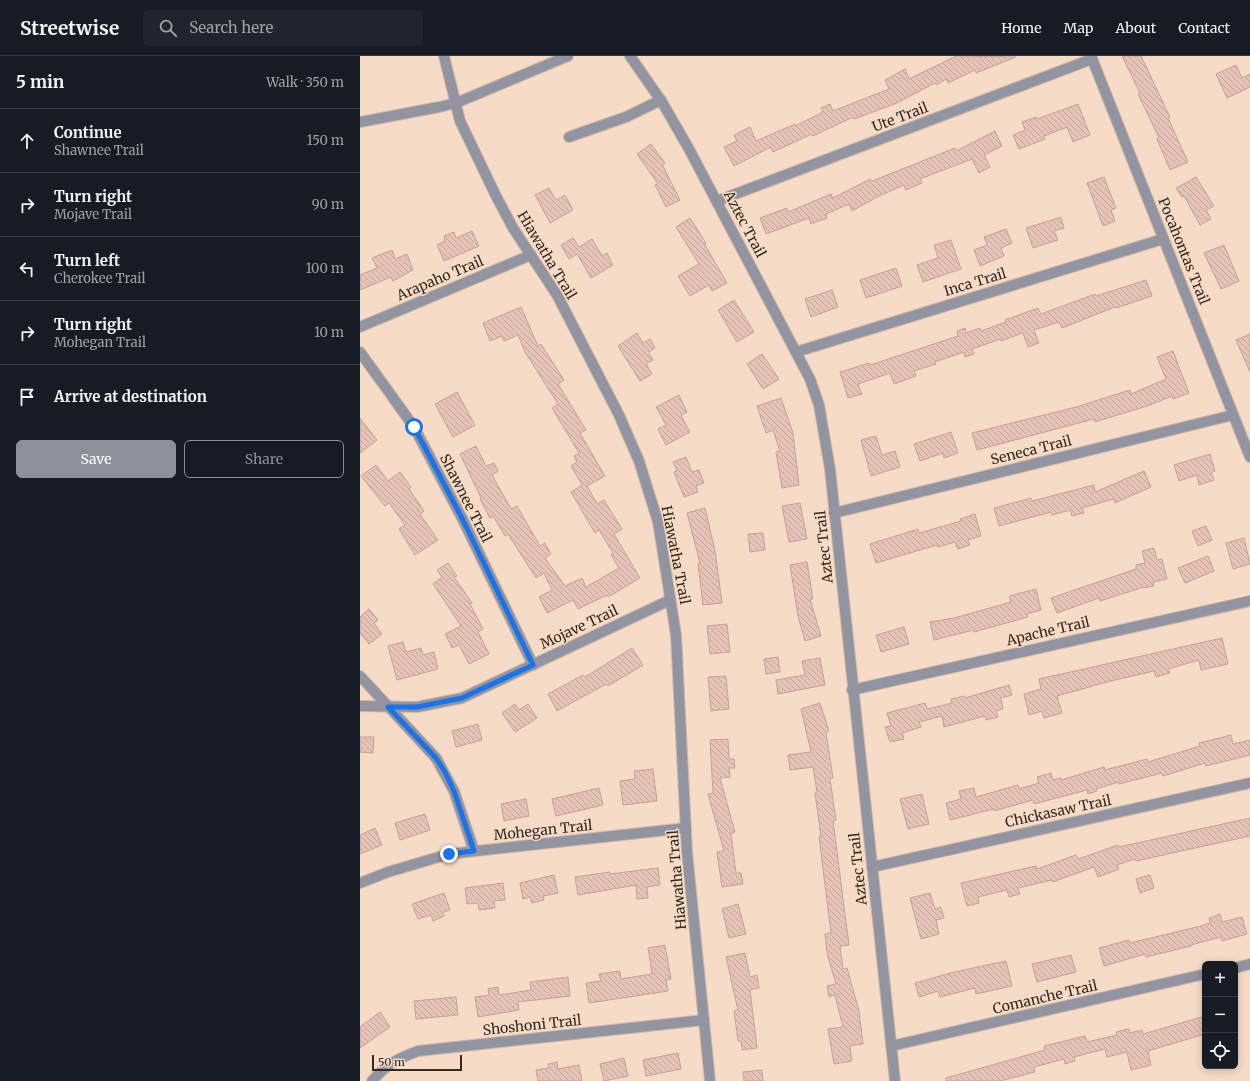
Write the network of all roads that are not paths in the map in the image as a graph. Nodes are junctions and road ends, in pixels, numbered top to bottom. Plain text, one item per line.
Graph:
1 (444, 56) edge
2 (568, 56) edge
3 (630, 56) edge
4 (1092, 58) edge
5 (661, 100) junction
6 (456, 103) junction
7 (360, 122) edge
8 (569, 137) dead end
9 (717, 202) junction
10 (1164, 238) junction
11 (531, 255) junction
12 (360, 327) edge
13 (360, 352) edge
14 (796, 352) junction
15 (1234, 415) junction
16 (1250, 457) edge
17 (834, 512) junction
18 (670, 600) junction
19 (1250, 601) edge
20 (533, 665) junction
21 (360, 676) edge
22 (852, 690) junction
23 (360, 706) edge
24 (388, 707) junction
25 (1250, 783) edge
26 (686, 828) junction
27 (474, 851) junction
28 (872, 867) junction
29 (360, 883) edge
30 (1250, 964) edge
31 (1238, 967) edge
32 (1202, 975) edge
33 (704, 1020) junction
34 (891, 1046) junction
35 (372, 1081) edge
36 (710, 1081) edge
37 (895, 1081) edge

1 - 6 street, Hiawatha Trail
2 - 6 street
3 - 5 street, Aztec Trail
4 - 9 street, Ute Trail
4 - 10 street, Pocahontas Trail
5 - 8 street
5 - 9 street, Aztec Trail
6 - 7 street
6 - 11 street, Hiawatha Trail
9 - 14 street, Aztec Trail
10 - 14 street, Inca Trail
10 - 15 street, Pocahontas Trail
11 - 12 street, Arapaho Trail
11 - 18 street, Hiawatha Trail
13 - 20 street, Shawnee Trail
14 - 17 street, Aztec Trail
15 - 16 street, Pocahontas Trail
15 - 17 street, Seneca Trail
17 - 22 street, Aztec Trail
18 - 20 street, Mojave Trail
18 - 26 street, Hiawatha Trail
19 - 22 street, Apache Trail
20 - 24 street, Mojave Trail
21 - 24 street
22 - 28 street, Aztec Trail
23 - 24 street, Mojave Trail
24 - 27 street
25 - 28 street, Chickasaw Trail
26 - 27 street, Mohegan Trail
26 - 33 street, Hiawatha Trail
27 - 29 street, Mohegan Trail
28 - 34 street, Aztec Trail
30 - 31 street
32 - 34 street, Comanche Trail
33 - 35 street, Shoshoni Trail
33 - 36 street, Hiawatha Trail
34 - 37 street, Aztec Trail

